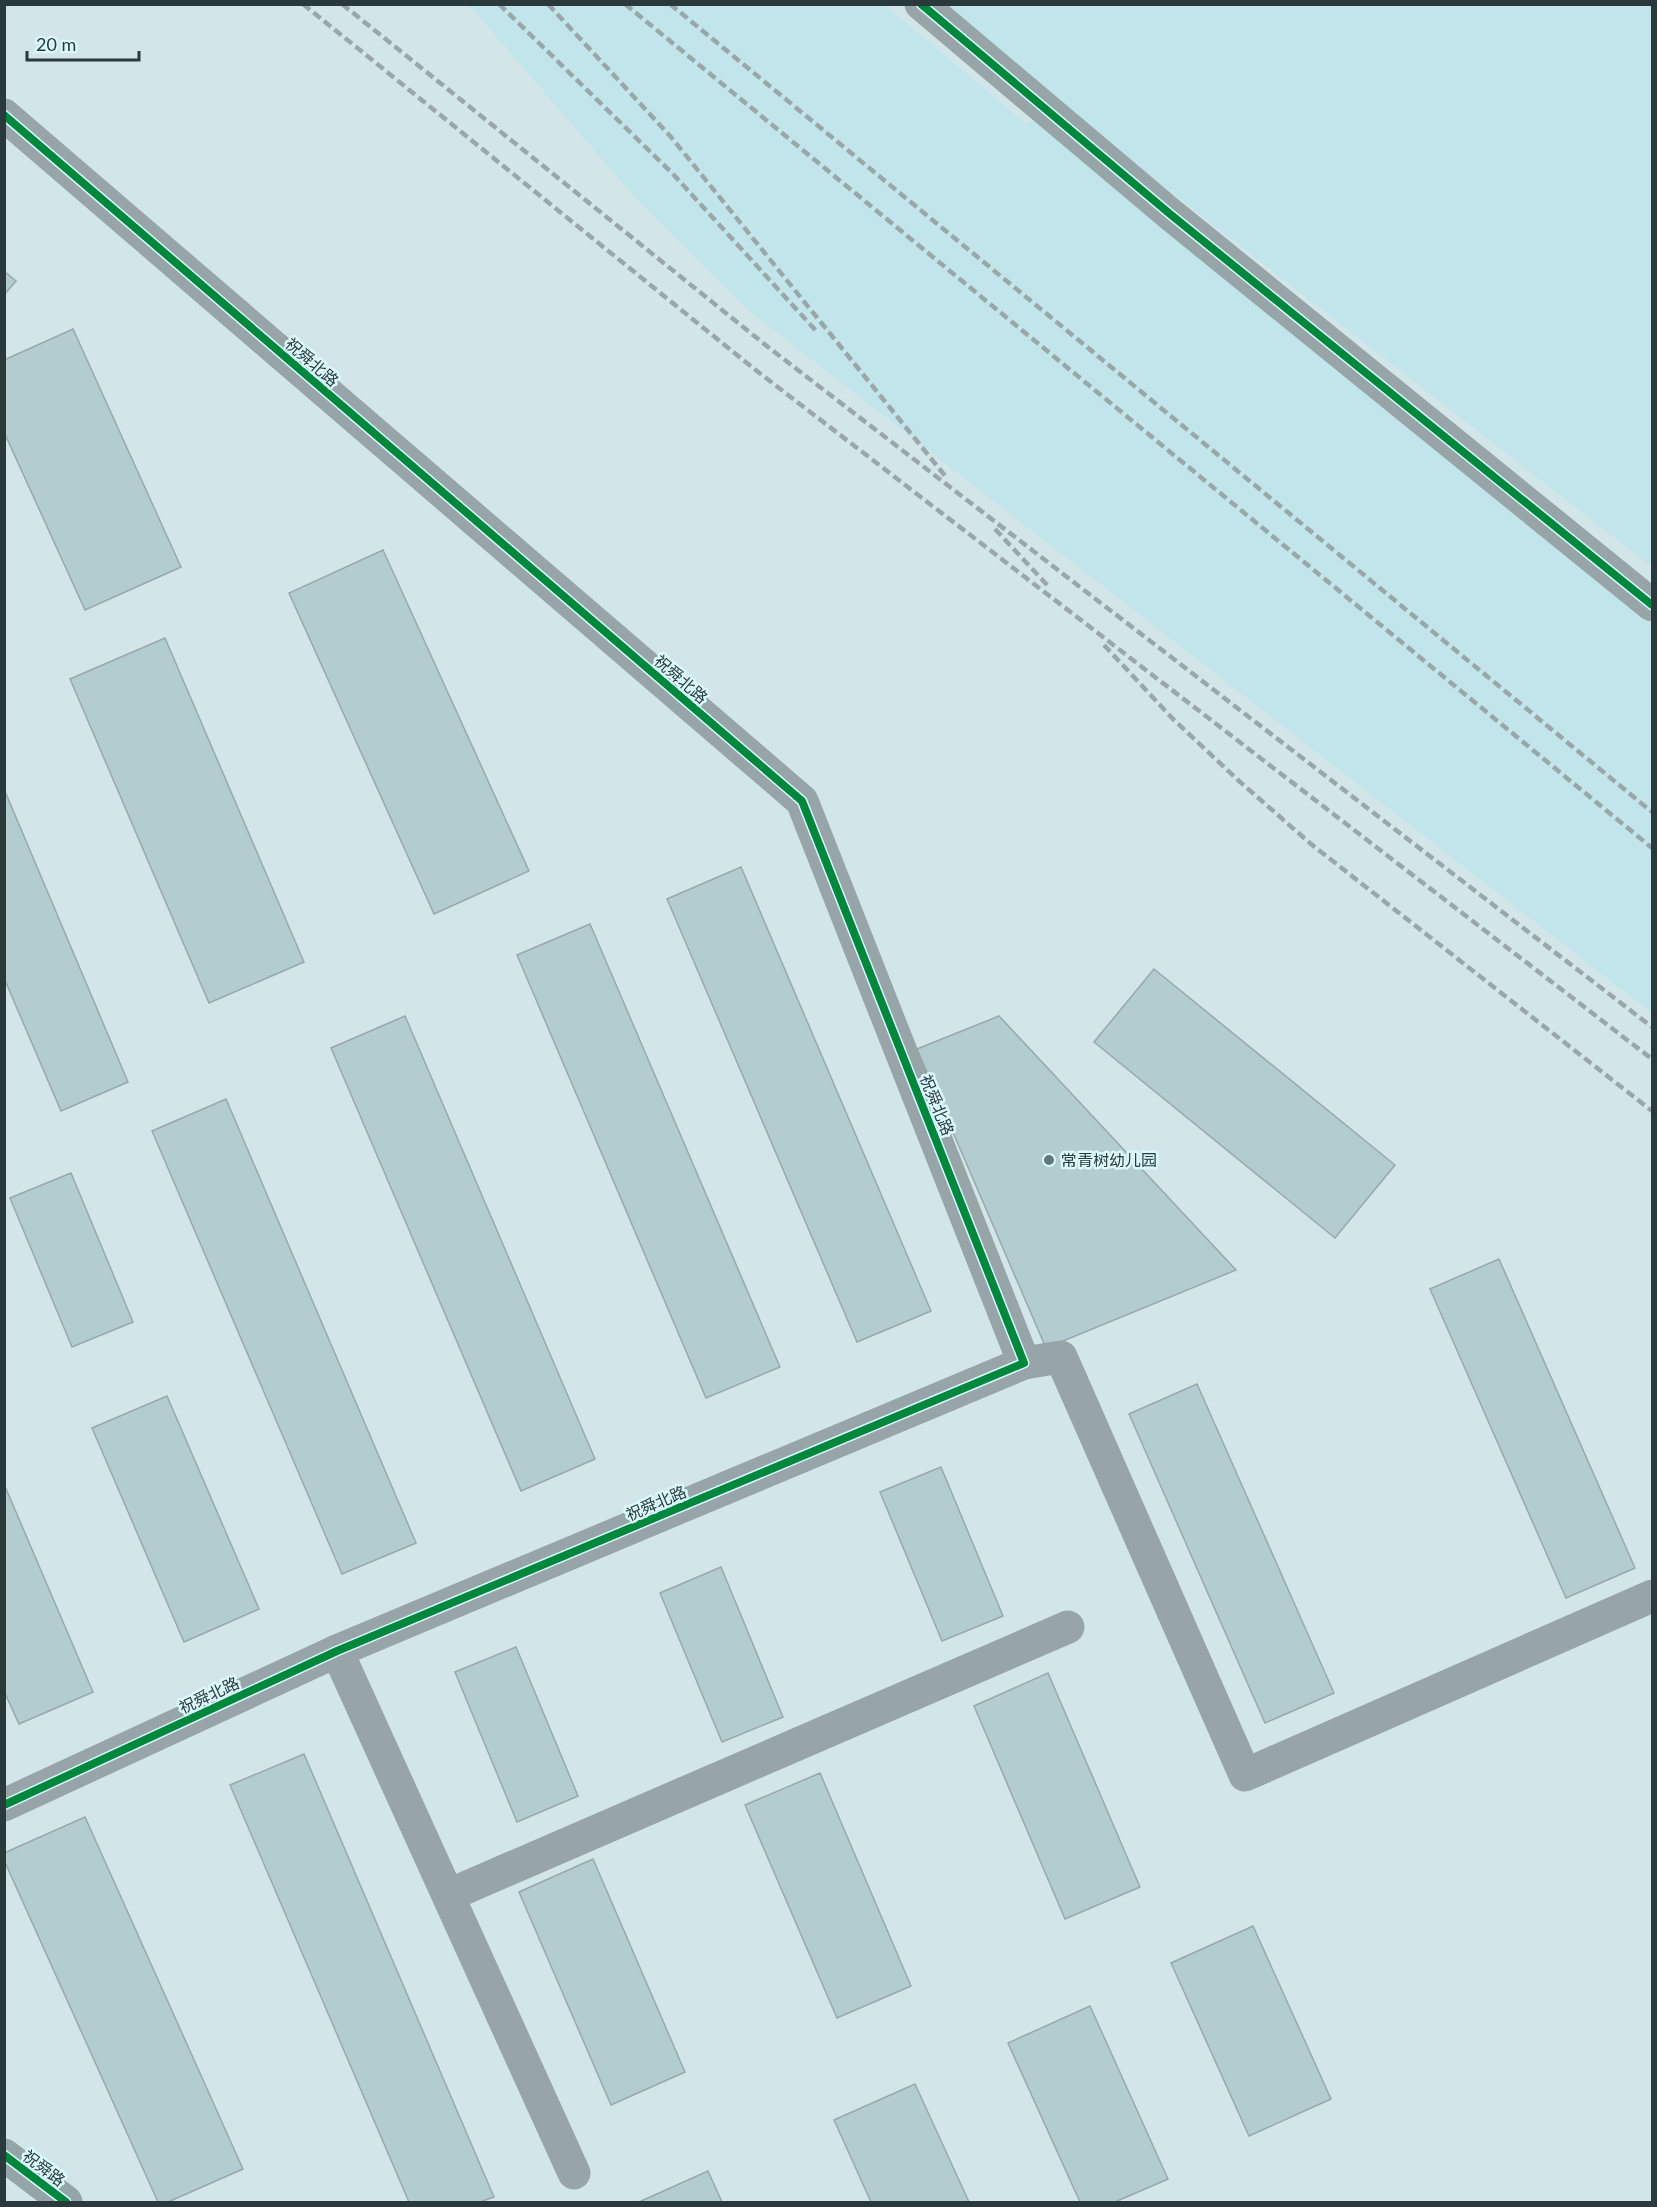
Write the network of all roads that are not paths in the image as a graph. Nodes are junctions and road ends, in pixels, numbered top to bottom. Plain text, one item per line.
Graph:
1 (921, 4) edge
2 (4, 116) edge
3 (1653, 605) edge
4 (1024, 1363) junction
5 (1653, 1596) edge
6 (1068, 1627) dead end
7 (337, 1651) junction
8 (4, 1805) edge
9 (449, 1895) junction
10 (4, 2155) edge
11 (574, 2173) dead end
12 (66, 2202) edge

1 - 3 street
2 - 4 street, 祝舜北路
4 - 5 street
4 - 7 street, 祝舜北路
6 - 9 street
7 - 8 street, 祝舜北路
7 - 9 street
9 - 11 street
10 - 12 main road, 祝舜路

